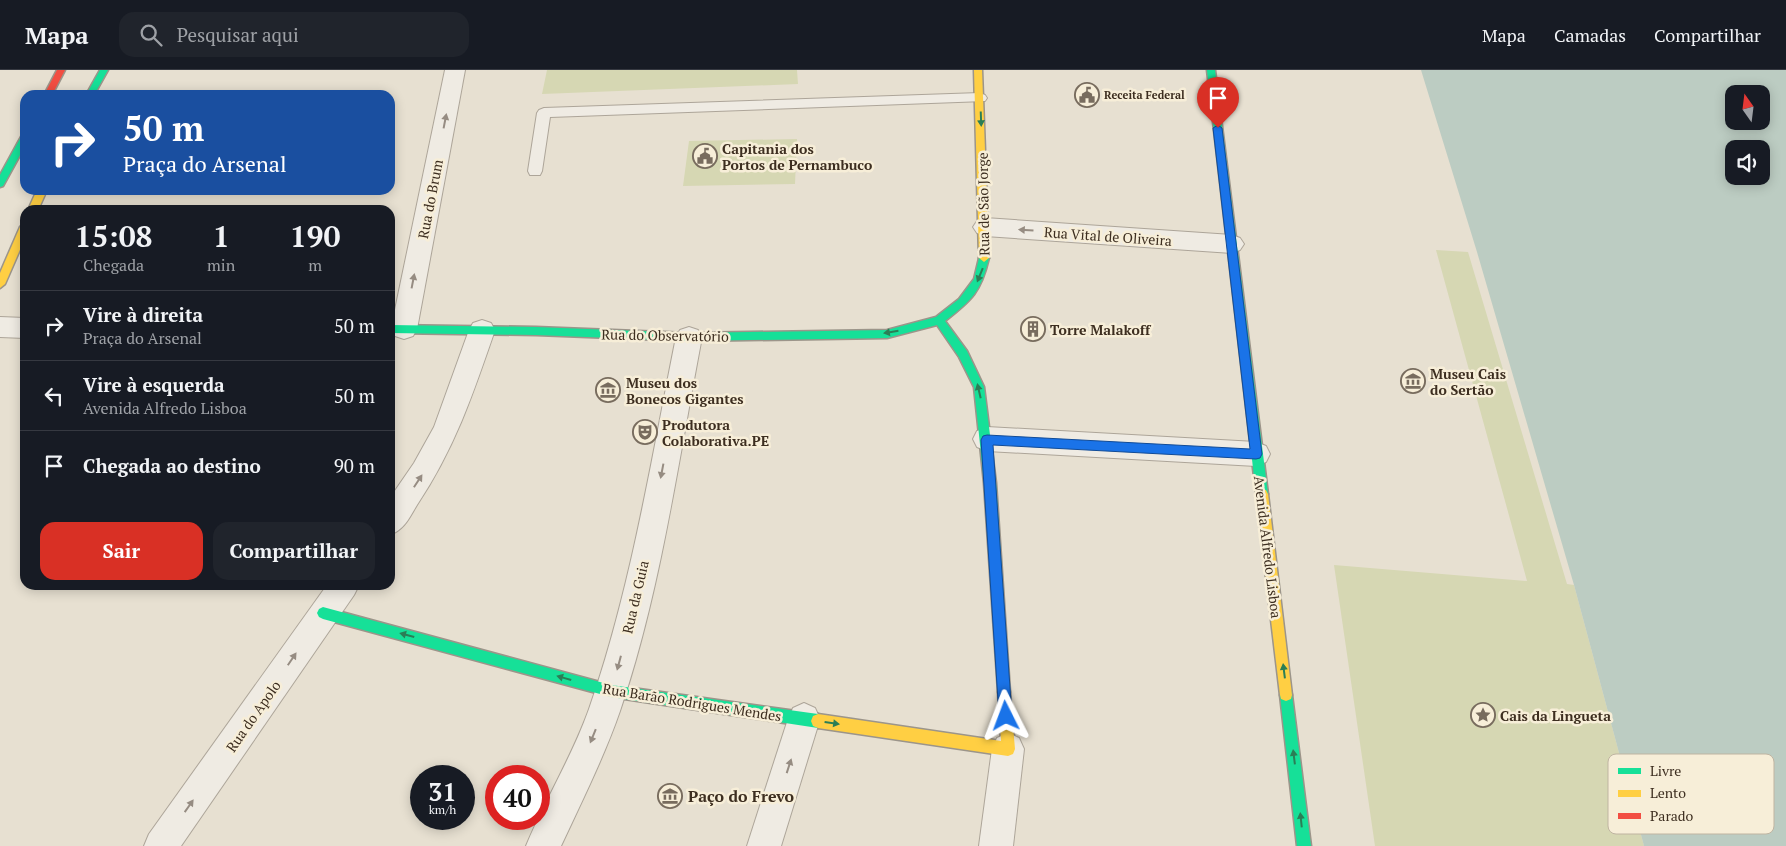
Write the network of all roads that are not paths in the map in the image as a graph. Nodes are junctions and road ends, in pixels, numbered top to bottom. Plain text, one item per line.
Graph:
1 (61, 70) edge
2 (104, 70) edge
3 (455, 70) edge
4 (978, 70) edge
5 (1211, 70) edge
6 (51, 90) edge
7 (93, 90) edge
8 (980, 98) junction
9 (20, 146) edge
10 (535, 171) dead end
11 (0, 184) edge
12 (985, 227) junction
13 (20, 238) edge
14 (1232, 244) junction
15 (0, 284) edge
16 (938, 320) junction
17 (0, 327) edge
18 (20, 328) edge
19 (397, 329) edge
20 (482, 330) junction
21 (689, 337) junction
22 (987, 440) junction
23 (1256, 454) junction
24 (395, 515) edge
25 (340, 590) edge
26 (324, 613) junction
27 (611, 691) junction
28 (804, 719) junction
29 (1008, 749) junction
30 (161, 846) edge
31 (543, 846) edge
32 (764, 846) edge
33 (996, 846) edge
34 (1304, 846) edge

1 - 6 street
2 - 7 street
19 -> 3 street, Rua do Brum
4 - 8 street, Rua de São Jorge
5 - 14 street, Avenida Alfredo Lisboa
8 - 10 lane
8 -> 12 street, Rua de São Jorge
9 - 11 street
14 -> 12 street, Rua Vital de Oliveira
12 -> 16 street, Rua de São Jorge
13 - 15 street
14 - 23 street, Avenida Alfredo Lisboa
16 -> 21 street, Rua do Observatório
22 -> 16 street
17 - 18 street
19 - 20 street, Rua do Observatório
20 - 21 street, Rua do Observatório
24 -> 20 street
21 -> 27 street, Rua da Guia
22 - 23 street
22 - 29 street
34 -> 23 street, Avenida Alfredo Lisboa
25 - 26 street, Rua do Apolo
27 -> 26 street, Rua Barão Rodrigues Mendes
30 -> 26 street, Rua do Apolo
27 - 28 street, Rua Barão Rodrigues Mendes
27 -> 31 street, Rua da Guia
28 -> 29 street, Rua Barão Rodrigues Mendes
32 -> 28 street
29 - 33 street

